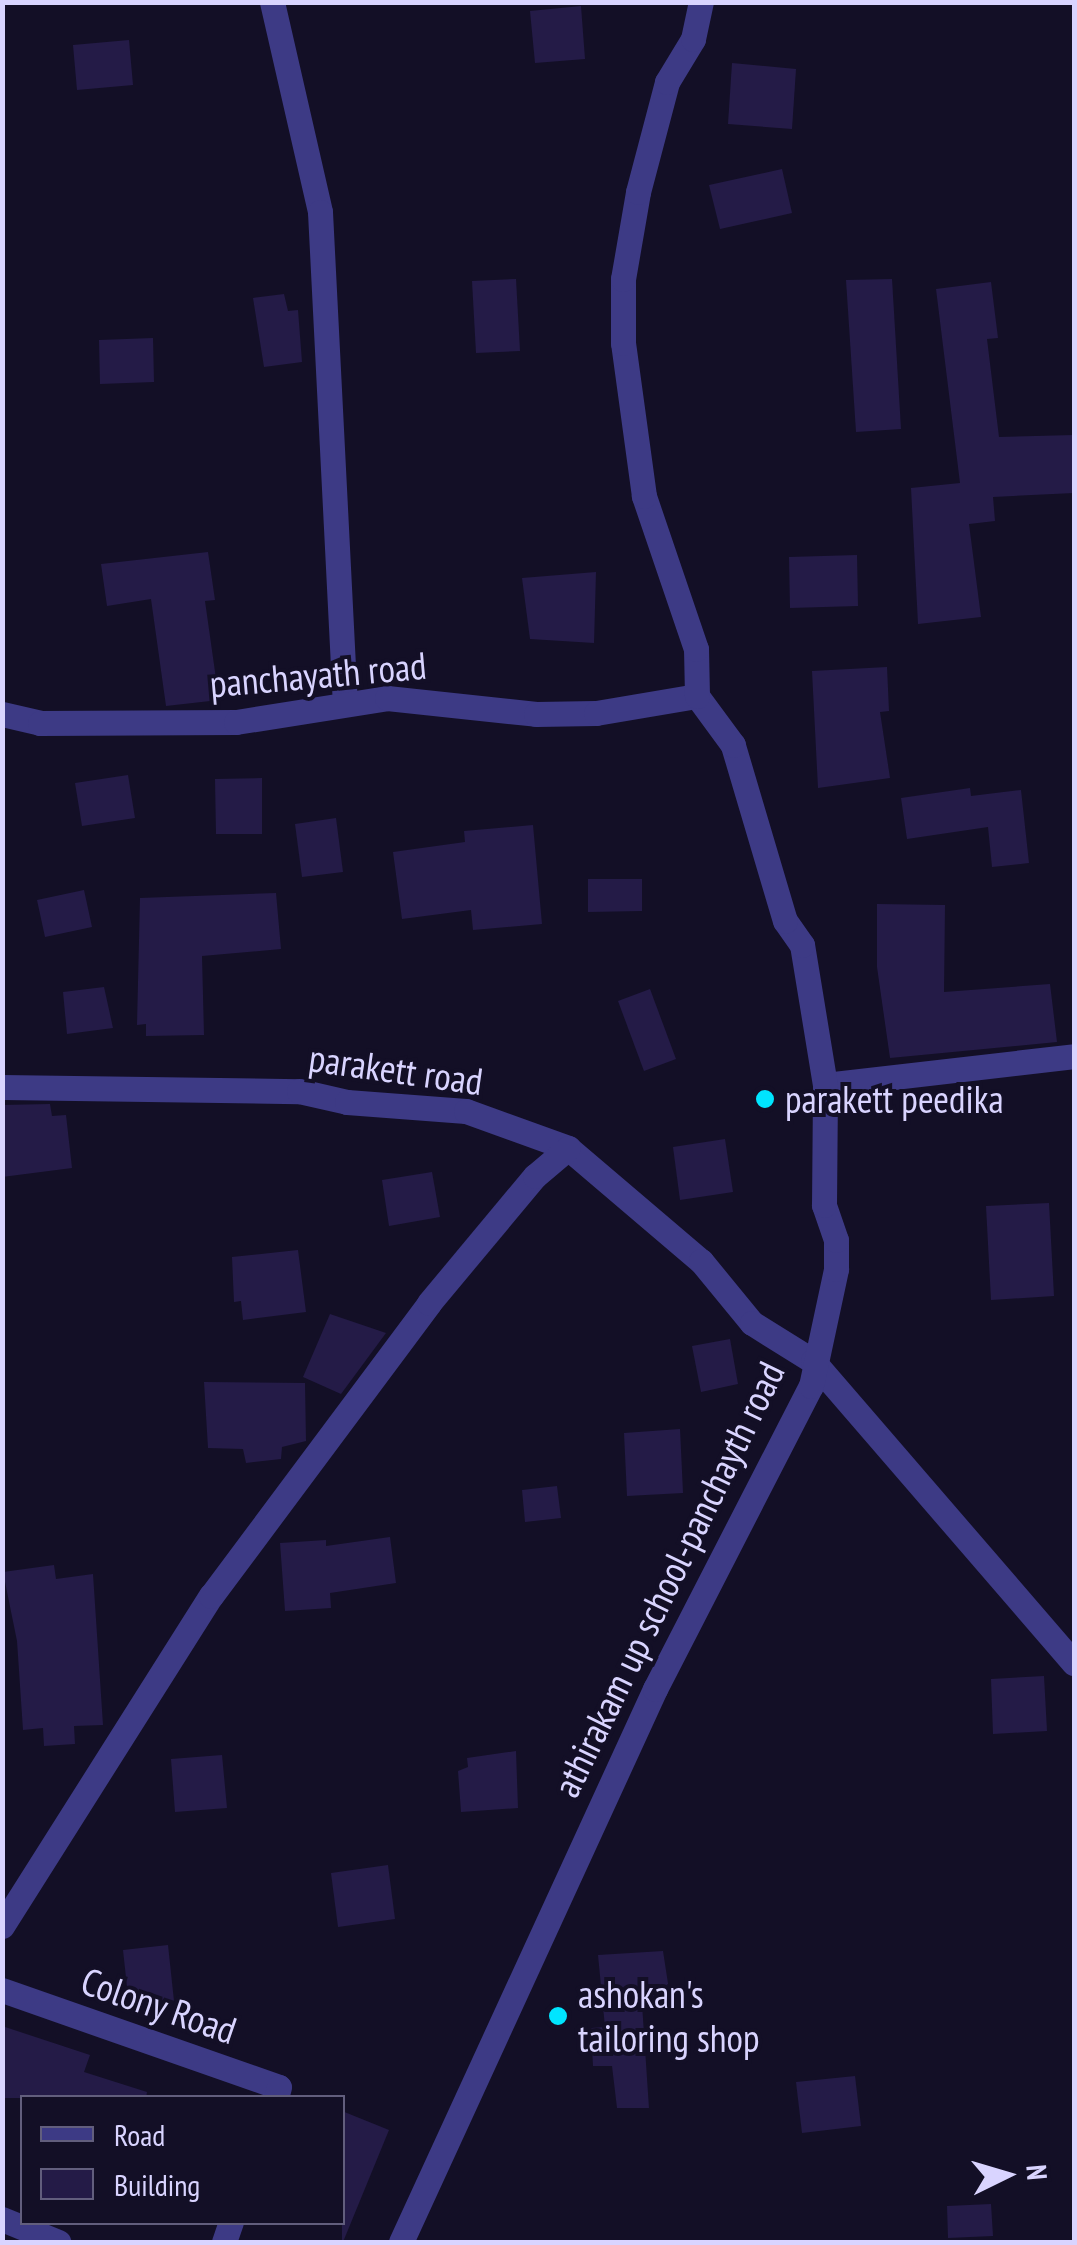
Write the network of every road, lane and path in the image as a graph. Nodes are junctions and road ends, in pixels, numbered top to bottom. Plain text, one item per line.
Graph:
1 (272, 2) edge
2 (700, 2) edge
3 (698, 696) junction
4 (345, 702) junction
5 (2, 714) edge
6 (1074, 1056) edge
7 (825, 1084) junction
8 (2, 1087) edge
9 (568, 1148) junction
10 (813, 1361) junction
11 (1074, 1663) edge
12 (2, 1926) edge
13 (2, 1990) edge
14 (277, 2095) edge
15 (2, 2219) edge
16 (58, 2242) edge
17 (401, 2242) edge

1 - 4 street
2 - 3 street
3 - 4 street, panchayath road
3 - 7 street, athirakam up school-panchayth road
4 - 5 street, panchayath road
6 - 7 street
7 - 10 street, athirakam up school-panchayth road
8 - 9 street, parakett road
9 - 10 street, parakett road
9 - 12 street
10 - 11 street, parakett road
10 - 17 street, athirakam up school-panchayth road
13 - 14 street, Colony Road
15 - 16 street

